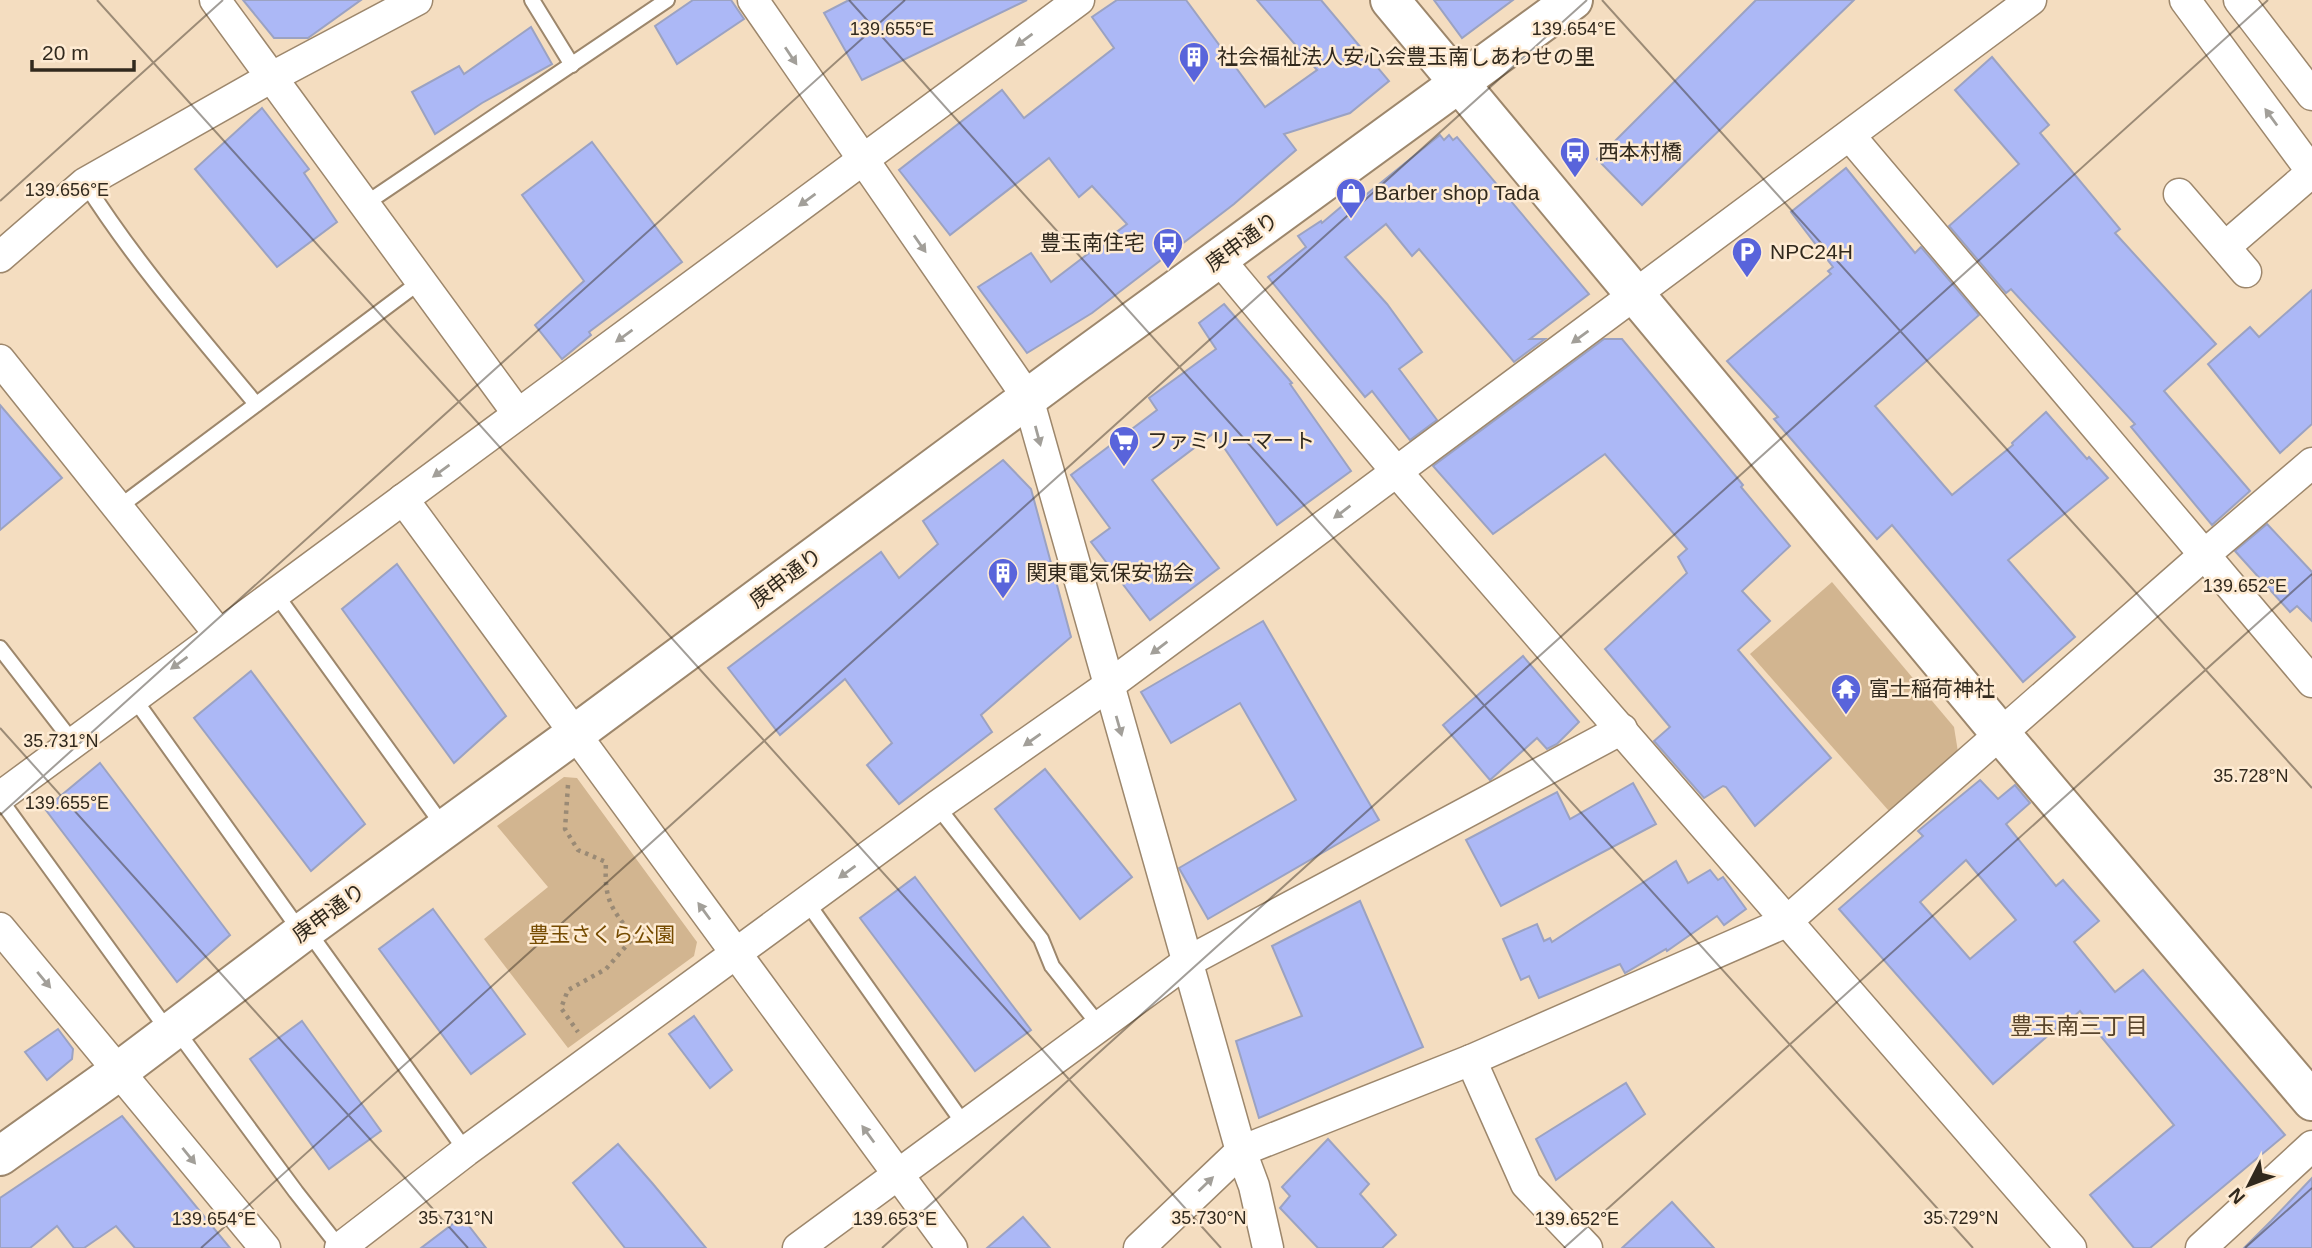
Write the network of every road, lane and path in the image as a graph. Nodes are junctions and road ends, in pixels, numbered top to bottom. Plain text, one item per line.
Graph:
1 (215, 0) edge
2 (417, 0) edge
3 (532, 0) edge
4 (667, 0) edge
5 (753, 0) edge
6 (1079, 0) edge
7 (1390, 0) edge
8 (1573, 0) edge
9 (2031, 0) edge
10 (2185, 0) edge
11 (2239, 0) edge
12 (572, 65) junction
13 (272, 77) junction
14 (1459, 84) junction
15 (2312, 95) edge
16 (1850, 136) junction
17 (862, 160) junction
18 (2312, 172) edge
19 (85, 183) junction
20 (2179, 194) dead end
21 (365, 204) junction
22 (2225, 247) junction
23 (0, 257) edge
24 (1219, 259) junction
25 (2246, 272) dead end
26 (421, 281) junction
27 (1635, 296) junction
28 (0, 360) edge
29 (1028, 398) junction
30 (256, 404) junction
31 (518, 414) junction
32 (2312, 463) edge
33 (1396, 471) junction
34 (403, 499) junction
35 (119, 507) junction
36 (2203, 556) junction
37 (275, 593) junction
38 (219, 634) junction
39 (0, 649) edge
40 (2312, 682) edge
41 (1108, 686) junction
42 (133, 697) junction
43 (1622, 729) junction
44 (2000, 733) junction
45 (575, 734) junction
46 (72, 741) junction
47 (569, 777) dead end
48 (0, 798) edge
49 (937, 806) junction
50 (445, 829) junction
51 (806, 901) junction
52 (1786, 922) junction
53 (0, 928) edge
54 (304, 931) junction
55 (736, 954) junction
56 (1187, 962) junction
57 (1099, 1025) junction
58 (173, 1031) junction
59 (582, 1037) dead end
60 (1471, 1060) junction
61 (119, 1071) junction
62 (2312, 1101) edge
63 (964, 1124) junction
64 (2312, 1146) edge
65 (466, 1151) junction
66 (1241, 1151) junction
67 (0, 1156) edge
68 (898, 1175) junction
69 (344, 1247) edge
70 (265, 1248) edge
71 (798, 1248) edge
72 (952, 1248) edge
73 (1139, 1248) edge
74 (1268, 1248) edge
75 (1587, 1248) edge
76 (2071, 1248) edge
77 (2202, 1248) edge

1 - 13 street
2 - 13 street
3 - 12 lane
4 - 12 lane
5 -> 17 street
6 -> 17 street
7 - 14 main road
8 - 14 main road, 庚申通り
9 - 16 street
18 -> 10 street
11 - 15 street
12 - 21 lane
13 - 19 street
13 - 21 street
14 - 24 main road, 庚申通り
14 - 27 main road
16 - 27 street
16 - 36 street
17 -> 29 street
17 -> 31 street
18 - 22 street
19 - 23 street
19 - 30 lane
20 - 22 street
21 - 26 street
22 - 25 street
24 - 29 main road, 庚申通り
24 - 33 street
26 - 30 lane
26 - 31 street
27 -> 33 street
27 - 44 main road
28 - 35 street
29 -> 41 street
29 - 45 main road, 庚申通り
30 - 35 lane
31 -> 34 street
32 - 36 street
33 -> 41 street
33 - 43 street
34 - 37 street
34 - 45 street
35 - 38 street
36 - 40 street
36 - 44 street
37 - 38 street
37 - 50 lane
38 -> 42 street
39 - 46 lane
41 -> 49 street
41 -> 56 street
42 - 46 street
42 - 54 lane
43 - 52 street
43 - 56 street
44 - 52 street
44 - 62 main road
45 - 50 main road, 庚申通り
55 -> 45 street
46 - 48 street
47 - 59 path
48 - 58 lane
49 -> 51 street
49 - 57 lane
50 - 54 main road, 庚申通り
51 - 55 street
51 - 63 lane
52 - 60 street
52 - 76 street
53 -> 61 street
54 - 58 main road, 庚申通り
54 - 65 lane
55 - 65 street
68 -> 55 street
56 - 57 street
56 - 66 street
57 - 63 street
58 - 61 main road, 庚申通り
58 - 69 lane
60 - 66 street
60 - 75 street
61 - 67 main road, 庚申通り
61 -> 70 street
63 - 68 street
64 - 77 street
65 - 69 street
73 -> 66 street
66 - 74 street
68 - 71 street
68 - 72 street

